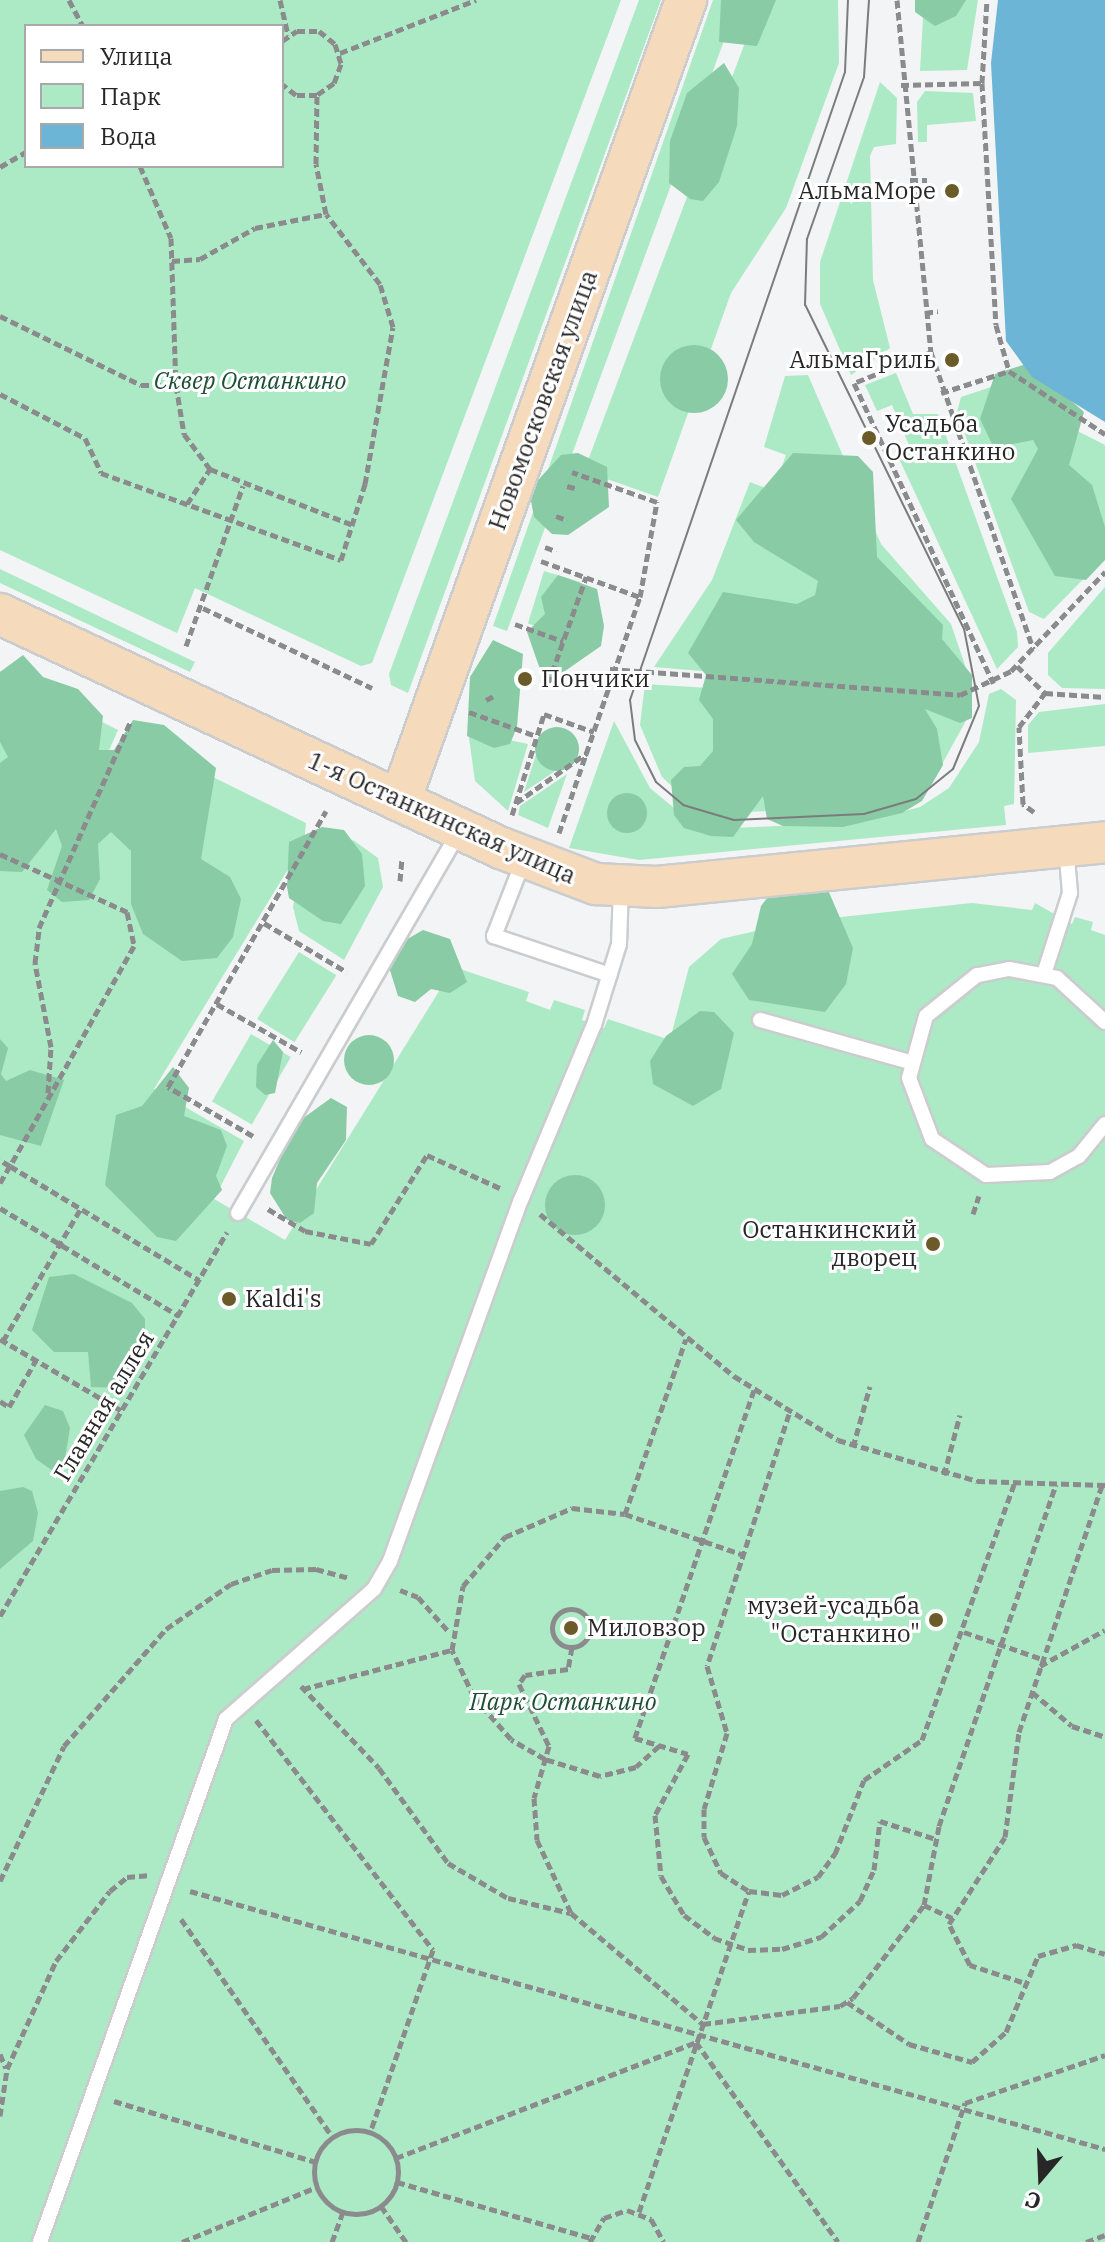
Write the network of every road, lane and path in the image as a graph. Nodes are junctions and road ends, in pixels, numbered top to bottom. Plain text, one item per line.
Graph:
1 (69, 0) edge
2 (280, 0) edge
3 (476, 0) edge
4 (686, 0) edge
5 (897, 0) edge
6 (987, 0) edge
7 (82, 24) edge
8 (288, 35) junction
9 (284, 39) edge
10 (340, 53) junction
11 (982, 83) junction
12 (901, 85) junction
13 (284, 86) edge
14 (317, 95) junction
15 (24, 153) edge
16 (0, 167) edge
17 (141, 168) edge
18 (985, 179) junction
19 (910, 180) junction
20 (927, 180) dead end
21 (976, 180) dead end
22 (326, 214) junction
23 (172, 261) junction
24 (981, 270) dead end
25 (991, 270) junction
26 (938, 311) dead end
27 (925, 313) junction
28 (0, 316) edge
29 (931, 352) junction
30 (1009, 371) junction
31 (176, 385) junction
32 (941, 393) junction
33 (0, 394) edge
34 (1105, 434) edge
35 (210, 469) junction
36 (572, 472) dead end
37 (243, 486) junction
38 (567, 486) dead end
39 (578, 489) dead end
40 (187, 504) junction
41 (556, 516) dead end
42 (567, 520) dead end
43 (230, 521) junction
44 (353, 525) junction
45 (545, 547) dead end
46 (556, 551) dead end
47 (541, 561) dead end
48 (1105, 572) edge
49 (586, 577) junction
50 (640, 597) junction
51 (203, 608) junction
52 (0, 614) edge
53 (515, 624) dead end
54 (563, 641) junction
55 (186, 646) dead end
56 (1033, 649) junction
57 (1017, 666) junction
58 (613, 670) junction
59 (993, 683) junction
60 (548, 684) dead end
61 (372, 688) dead end
62 (1045, 693) junction
63 (496, 695) dead end
64 (1105, 697) edge
65 (486, 700) dead end
66 (468, 712) dead end
67 (131, 720) dead end
68 (594, 732) junction
69 (536, 736) junction
70 (587, 753) junction
71 (400, 801) junction
72 (516, 803) junction
73 (326, 811) dead end
74 (1045, 812) dead end
75 (511, 818) dead end
76 (460, 829) junction
77 (558, 837) dead end
78 (1086, 844) edge
79 (0, 854) edge
80 (524, 858) junction
81 (59, 881) junction
82 (621, 887) junction
83 (264, 923) junction
84 (347, 972) dead end
85 (1044, 974) junction
86 (610, 975) junction
87 (217, 1004) junction
88 (760, 1020) dead end
89 (1105, 1022) edge
90 (301, 1052) dead end
91 (909, 1062) junction
92 (47, 1100) junction
93 (1105, 1124) edge
94 (253, 1136) dead end
95 (0, 1160) edge
96 (10, 1166) junction
97 (0, 1183) edge
98 (248, 1197) junction
99 (521, 1200) junction
100 (977, 1202) dead end
101 (0, 1208) edge
102 (81, 1208) junction
103 (238, 1213) joint
104 (973, 1214) dead end
105 (60, 1244) junction
106 (199, 1280) junction
107 (179, 1316) junction
108 (686, 1339) junction
109 (2, 1340) edge
110 (36, 1360) junction
111 (870, 1386) dead end
112 (754, 1390) junction
113 (0, 1401) edge
114 (122, 1411) junction
115 (789, 1414) junction
116 (960, 1415) dead end
117 (853, 1447) junction
118 (944, 1475) junction
119 (1014, 1484) junction
120 (1056, 1484) junction
121 (1104, 1485) edge
122 (625, 1514) junction
123 (700, 1539) junction
124 (741, 1554) junction
125 (377, 1585) junction
126 (0, 1616) edge
127 (1105, 1630) edge
128 (449, 1632) junction
129 (964, 1632) junction
130 (1001, 1644) junction
131 (572, 1647) junction
132 (452, 1650) junction
133 (1042, 1659) junction
134 (1039, 1667) junction
135 (283, 1670) junction
136 (303, 1689) junction
137 (1032, 1692) junction
138 (244, 1703) junction
139 (1105, 1737) edge
140 (659, 1746) junction
141 (545, 1759) junction
142 (936, 1839) junction
143 (0, 1881) edge
144 (166, 1886) junction
145 (749, 1891) junction
146 (924, 1905) junction
147 (571, 1913) junction
148 (952, 1918) junction
149 (730, 1945) junction
150 (1105, 1954) edge
151 (430, 1959) junction
152 (1022, 1982) junction
153 (847, 2002) junction
154 (703, 2024) junction
155 (699, 2035) junction
156 (696, 2042) junction
157 (0, 2054) edge
158 (1105, 2055) edge
159 (7, 2069) junction
160 (93, 2095) junction
161 (963, 2109) junction
162 (0, 2116) edge
163 (370, 2133) junction
164 (333, 2138) junction
165 (1105, 2149) edge
166 (396, 2158) junction
167 (316, 2162) junction
168 (397, 2182) junction
169 (317, 2187) junction
170 (381, 2206) junction
171 (343, 2212) junction
172 (639, 2212) junction
173 (1105, 2235) edge
174 (590, 2240) edge
175 (40, 2242) edge
176 (182, 2242) edge
177 (332, 2242) edge
178 (406, 2242) edge
179 (664, 2242) edge
180 (838, 2242) edge
181 (918, 2242) edge
182 (1086, 2242) edge

1 - 7 path
2 - 8 path
3 - 10 path
4 - 71 street, Новомосковская улица
5 - 12 path
6 - 11 path
8 - 9 path
8 - 10 path
10 - 14 path
11 - 12 path
11 - 18 path
12 - 19 path
13 - 14 path
14 - 22 path
15 - 16 path
17 - 23 path
18 - 21 path
18 - 25 path
19 - 20 path
19 - 27 path
22 - 23 path
22 - 44 path
23 - 31 path
24 - 25 path
25 - 30 path
26 - 27 path
27 - 29 path
28 - 31 path
29 - 32 path
29 - 59 path
30 - 32 path
30 - 34 path
31 - 35 path
32 - 56 path
33 - 40 path
35 - 37 path
35 - 40 path
36 - 50 path
37 - 43 path
37 - 44 path
38 - 39 path
40 - 43 path
41 - 42 path
43 - 44 path
43 - 51 path
45 - 46 path
47 - 49 path
48 - 56 path
49 - 50 path
49 - 54 path
50 - 58 path
51 - 55 path
51 - 61 path
52 - 71 street, 1-я Останкинская улица
53 - 54 path
54 - 60 path
56 - 57 path
57 - 59 path
57 - 62 path
58 - 59 path
58 - 68 path
62 - 64 path
62 - 74 path
63 - 65 path
66 - 69 path
67 - 81 path
68 - 69 path
68 - 70 path
69 - 72 path
70 - 72 path
70 - 77 path
71 - 76 street, 1-я Останкинская улица
72 - 75 path
73 - 83 path
76 - 80 street, 1-я Останкинская улица
76 - 98 lane
78 - 82 street, 1-я Останкинская улица
78 - 85 lane
79 - 81 path
80 - 82 street, 1-я Останкинская улица
80 - 86 lane
81 - 92 path
81 - 92 path
82 - 86 lane
83 - 84 path
83 - 87 path
85 - 89 lane
85 - 91 lane
86 - 99 lane
87 - 90 path
87 - 94 path
88 - 91 lane
91 - 93 lane
92 - 96 path
95 - 96 path
96 - 97 path
96 - 102 path
98 - 99 path
98 - 103 lane
99 - 108 path
99 - 125 lane
100 - 104 path
101 - 105 path
102 - 105 path
102 - 106 path
103 - 106 path, Главная аллея
105 - 107 path
105 - 109 path
106 - 107 path, Главная аллея
107 - 114 path, Главная аллея
108 - 112 path
108 - 122 path
109 - 110 path
110 - 113 path
110 - 114 path
111 - 117 path
112 - 115 path
112 - 123 path
114 - 126 path, Главная аллея
115 - 117 path
115 - 124 path
116 - 118 path
117 - 118 path
118 - 119 path
119 - 120 path
119 - 129 path
120 - 121 path
120 - 130 path
121 - 133 path
122 - 123 path
122 - 128 path
123 - 124 path
123 - 140 path
124 - 145 path
125 - 128 path
125 - 135 lane
125 - 143 path
127 - 134 path
128 - 132 path
129 - 130 path
129 - 145 path
130 - 133 path
130 - 142 path
131 - 131 path
131 - 141 path
132 - 136 path
132 - 141 path
133 - 134 path
134 - 137 path
135 - 136 path
135 - 138 lane
136 - 147 path
137 - 139 path
137 - 148 path
138 - 144 lane
138 - 151 path
140 - 141 path
140 - 149 path
141 - 147 path
142 - 146 path
142 - 149 path
144 - 151 path
144 - 159 path
144 - 160 lane
144 - 164 path
145 - 149 path
146 - 148 path
146 - 153 path
147 - 154 path
148 - 152 path
149 - 154 path
150 - 152 path
151 - 155 path
151 - 163 path
152 - 153 path
153 - 154 path
154 - 155 path
155 - 156 path
155 - 161 path
156 - 166 path
156 - 172 path
156 - 180 path
157 - 159 path
158 - 161 path
159 - 162 path
160 - 167 path
160 - 175 lane
161 - 165 path
161 - 181 path
163 - 164 path
163 - 166 path
164 - 167 path
166 - 168 path
167 - 169 path
168 - 170 path
168 - 174 path
169 - 171 path
169 - 176 path
170 - 171 path
170 - 178 path
171 - 177 path
172 - 174 path
172 - 179 path
173 - 182 path

